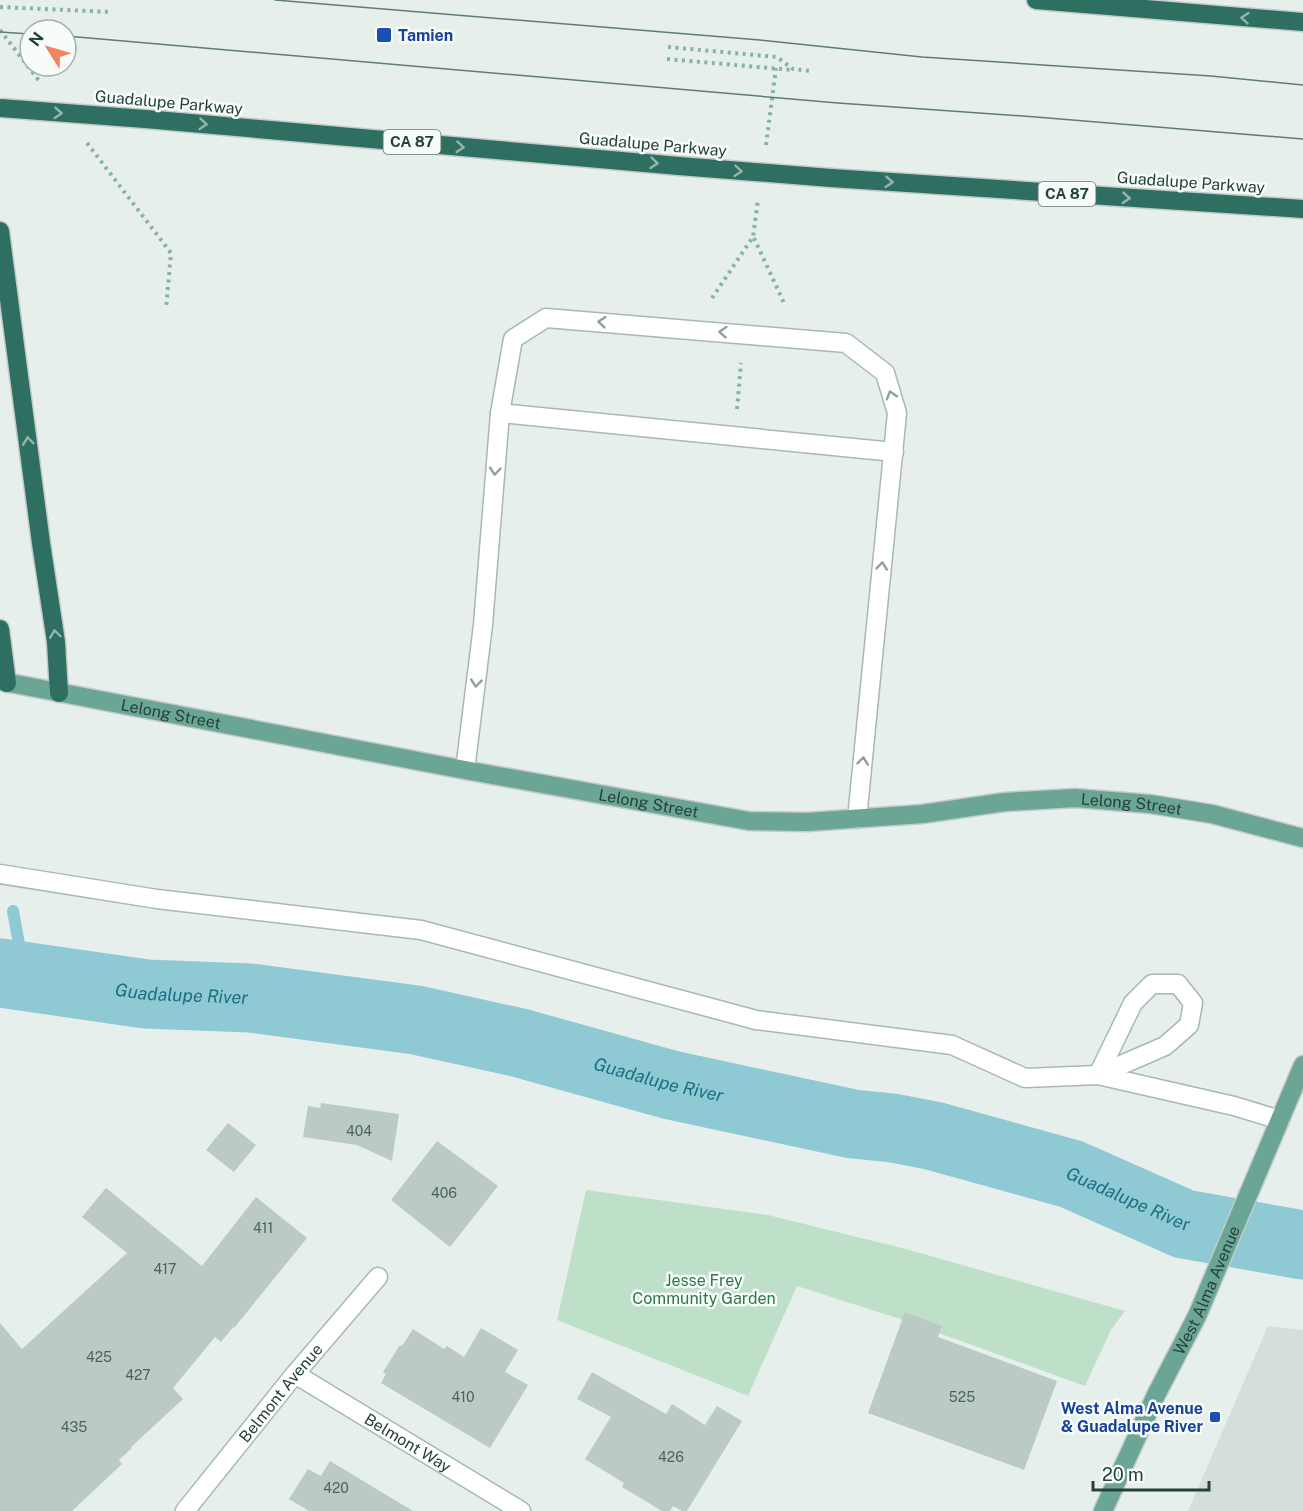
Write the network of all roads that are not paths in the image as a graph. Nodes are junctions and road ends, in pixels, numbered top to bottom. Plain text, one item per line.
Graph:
1 (1036, 0) edge
2 (1303, 22) edge
3 (0, 108) edge
4 (1303, 209) edge
5 (0, 231) edge
6 (500, 413) junction
7 (894, 452) junction
8 (0, 629) edge
9 (4, 682) edge
10 (59, 693) junction
11 (465, 770) junction
12 (857, 819) junction
13 (1303, 838) edge
14 (0, 874) edge
15 (1303, 1065) edge
16 (1098, 1076) junction
17 (1280, 1120) junction
18 (378, 1277) dead end
19 (295, 1374) junction
20 (1108, 1510) edge
21 (185, 1511) edge
22 (521, 1511) edge

2 -> 1 highway
3 -> 4 highway, Guadalupe Parkway / CA 87, bridge
10 -> 5 highway
6 - 7 street
7 -> 6 street
6 -> 11 street
12 -> 7 street
8 - 9 highway
9 - 10 main road, Lelong Street
10 - 11 main road, Lelong Street
11 - 12 main road, Lelong Street
12 - 13 main road, Lelong Street
14 - 16 street
15 - 17 main road, West Alma Avenue
16 - 16 street
16 - 17 street
17 - 20 main road, West Alma Avenue
18 - 19 street, Belmont Avenue
19 - 21 street, Belmont Avenue
19 - 22 street, Belmont Way

